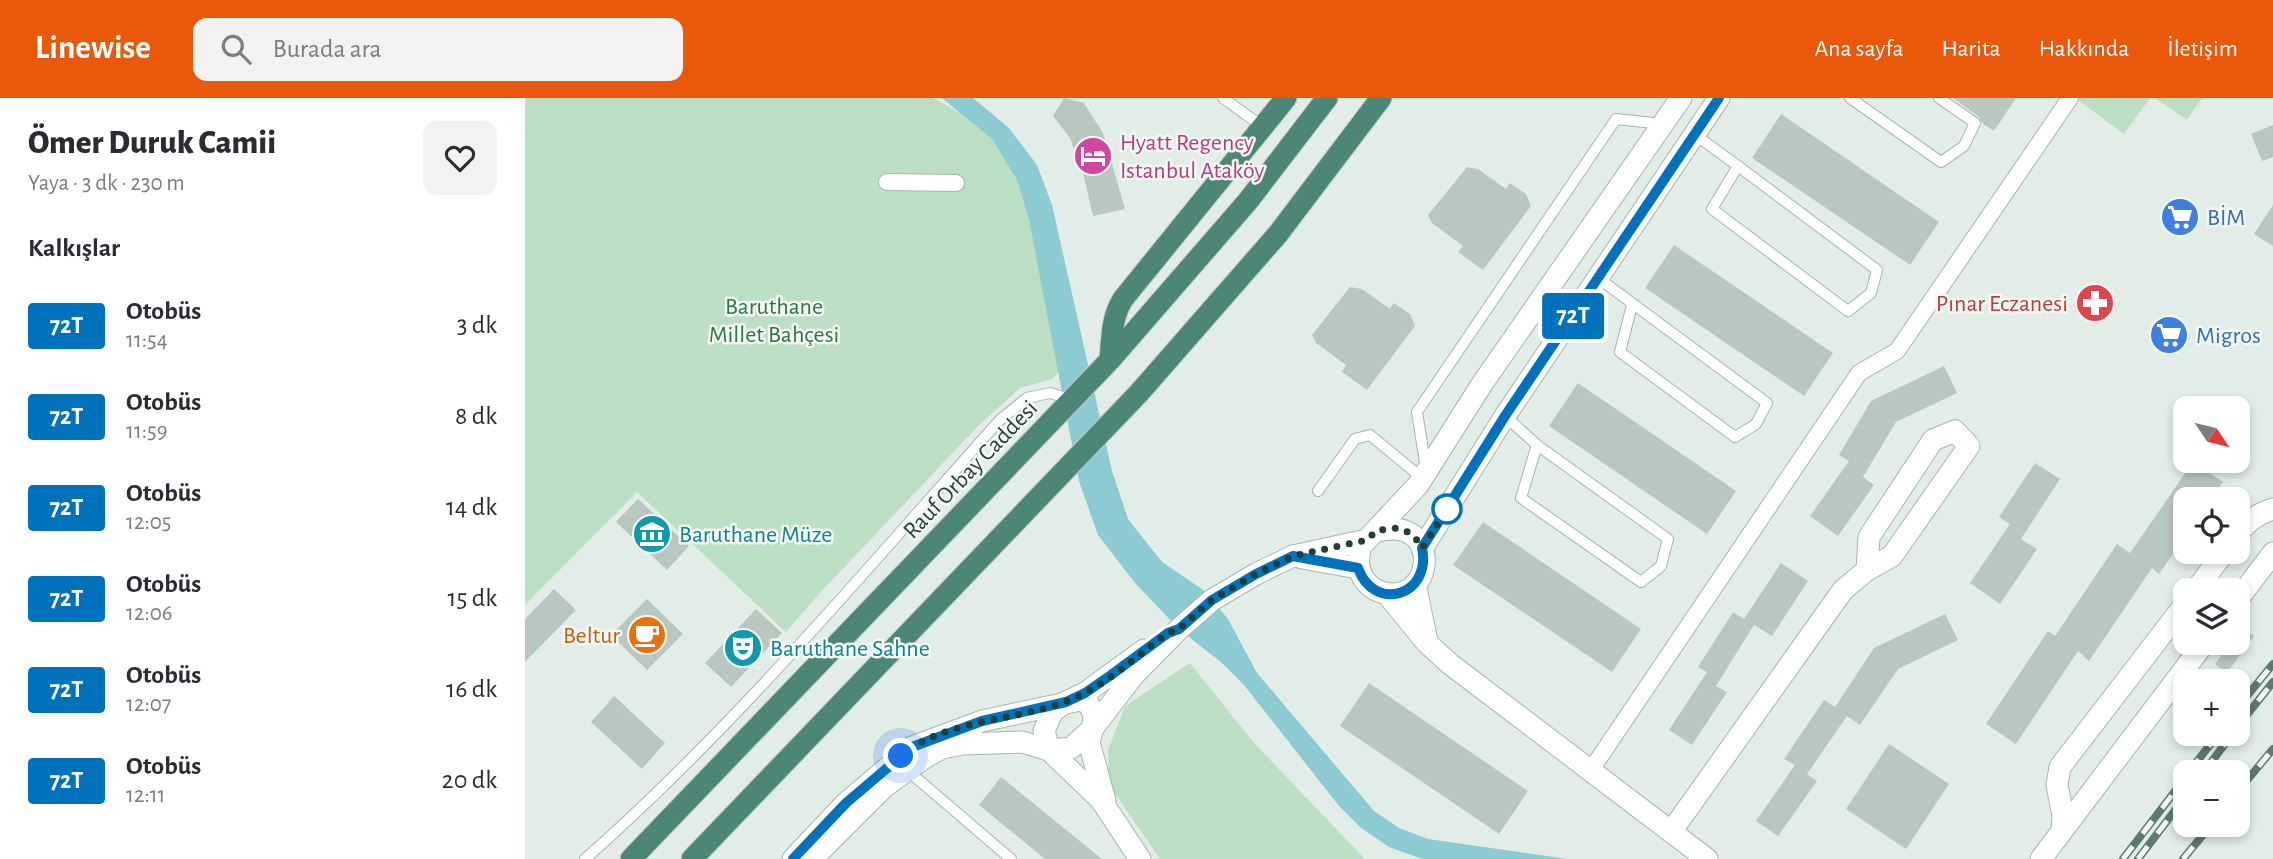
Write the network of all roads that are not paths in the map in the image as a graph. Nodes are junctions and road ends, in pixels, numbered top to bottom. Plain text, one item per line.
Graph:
1 (1223, 98) edge
2 (1286, 98) edge
3 (1327, 98) edge
4 (1381, 98) edge
5 (1850, 98) edge
6 (1939, 98) edge
7 (2070, 98) edge
8 (1713, 107) edge
9 (1671, 112) edge
10 (1263, 127) junction
11 (1694, 134) junction
12 (1738, 166) junction
13 (887, 182) dead end
14 (956, 183) dead end
15 (1598, 278) junction
16 (1632, 305) junction
17 (1110, 360) junction
18 (1482, 384) junction
19 (1073, 400) junction
20 (1509, 411) junction
21 (1537, 445) junction
22 (1424, 475) junction
23 (1318, 491) dead end
24 (2273, 509) edge
25 (2250, 521) edge
26 (1371, 535) junction
27 (1422, 548) junction
28 (2273, 553) edge
29 (1293, 556) junction
30 (1358, 568) junction
31 (1867, 570) junction
32 (2250, 583) edge
33 (1415, 584) junction
34 (1387, 594) junction
35 (2173, 620) edge
36 (1179, 629) junction
37 (1427, 643) junction
38 (2195, 655) edge
39 (1066, 702) junction
40 (1093, 728) junction
41 (1049, 750) junction
42 (907, 770) junction
43 (1591, 771) junction
44 (1110, 816) junction
45 (2062, 831) junction
46 (1671, 832) junction
47 (585, 859) edge
48 (631, 859) edge
49 (692, 859) edge
50 (793, 859) edge
51 (813, 859) edge
52 (1011, 859) edge
53 (1140, 859) edge
54 (1707, 859) edge
55 (2041, 859) edge

1 - 10 lane
2 - 10 highway
3 - 17 highway, Rauf Orbay Caddesi
4 - 49 highway
5 - 6 lane
7 - 43 street
8 - 9 street
8 - 11 street
9 - 18 street
9 - 22 lane
10 - 17 highway
11 - 12 lane
11 - 15 street
12 - 12 lane
13 - 14 street
15 - 16 lane
15 - 20 street
16 - 16 lane
17 - 19 highway, Rauf Orbay Caddesi
18 - 20 street
18 - 22 street
19 - 47 lane
19 - 48 highway, Rauf Orbay Caddesi
20 - 21 lane
20 - 27 street
21 - 21 lane
22 - 23 lane
22 - 26 street
24 - 25 street
26 - 27 street
26 - 29 street
26 - 30 street
27 - 33 street
28 - 32 street
29 - 30 street
29 - 36 street
30 - 34 street
31 - 31 street
31 - 46 street
33 - 34 street
33 - 37 street
34 - 37 street
35 - 45 street
36 - 39 street
36 - 40 street
37 - 43 street
38 - 45 street
39 - 40 street
39 - 41 street
39 - 50 street
40 - 41 street
40 - 44 street
41 - 42 street
41 - 44 street
42 - 51 street
42 - 52 lane
43 - 46 street
44 - 53 street
45 - 55 street
46 - 54 street

